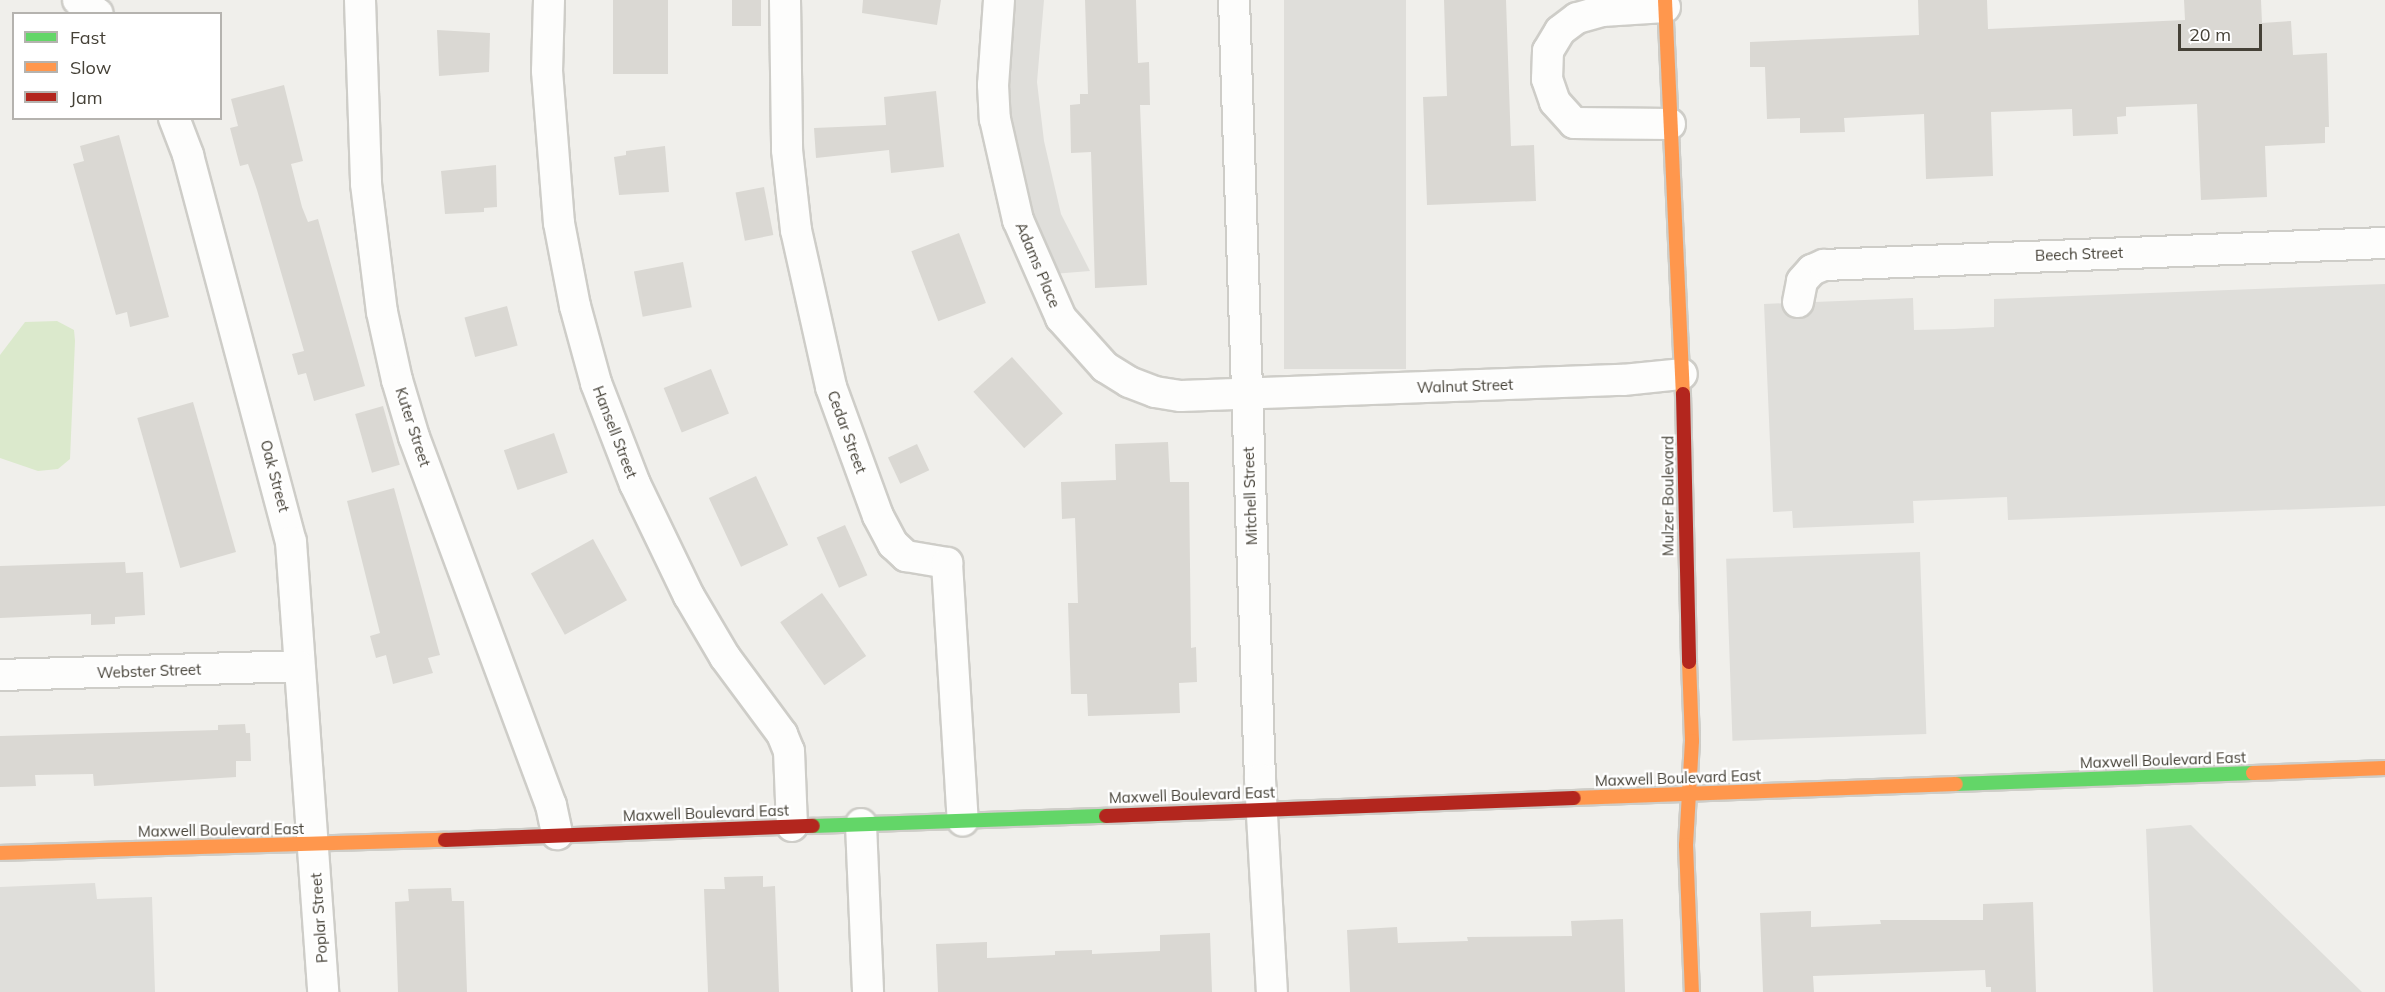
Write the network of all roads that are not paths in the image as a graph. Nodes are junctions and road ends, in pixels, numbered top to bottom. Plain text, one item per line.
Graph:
1 (78, 0) edge
2 (360, 0) edge
3 (549, 0) edge
4 (785, 0) edge
5 (999, 0) edge
6 (1234, 0) edge
7 (1665, 4) edge
8 (95, 12) edge
9 (175, 120) edge
10 (1670, 124) junction
11 (2385, 243) edge
12 (1798, 302) dead end
13 (1682, 374) junction
14 (1247, 394) junction
15 (299, 666) junction
16 (0, 675) edge
17 (2385, 768) edge
18 (1689, 794) junction
19 (1262, 808) junction
20 (963, 821) junction
21 (861, 824) junction
22 (792, 826) junction
23 (557, 834) junction
24 (314, 845) junction
25 (0, 853) edge
26 (324, 992) edge
27 (868, 992) edge
28 (1272, 992) edge
29 (1692, 992) edge

1 - 8 street
2 - 23 street, Kuter Street
3 - 22 street, Hansell Street
4 - 20 street, Cedar Street
5 - 14 street, Adams Place
6 - 14 street, Mitchell Street
7 - 10 street, Mulzer Boulevard
7 - 10 street
9 - 15 street, Oak Street
10 - 13 street, Mulzer Boulevard
11 - 12 street, Beech Street
13 - 14 street, Walnut Street
13 - 18 street, Mulzer Boulevard
14 - 19 street, Mitchell Street
15 - 16 street, Webster Street
15 - 24 street, Oak Street
17 - 18 street, Maxwell Boulevard East
18 - 19 street, Maxwell Boulevard East
18 - 29 street, Mulzer Boulevard
19 - 20 street, Maxwell Boulevard East
19 - 28 street, Mitchell Street
20 - 21 street, Maxwell Boulevard East
21 - 22 street, Maxwell Boulevard East
21 - 27 street
22 - 23 street, Maxwell Boulevard East
23 - 24 street, Maxwell Boulevard East
24 - 25 street, Maxwell Boulevard East
24 - 26 street, Poplar Street

